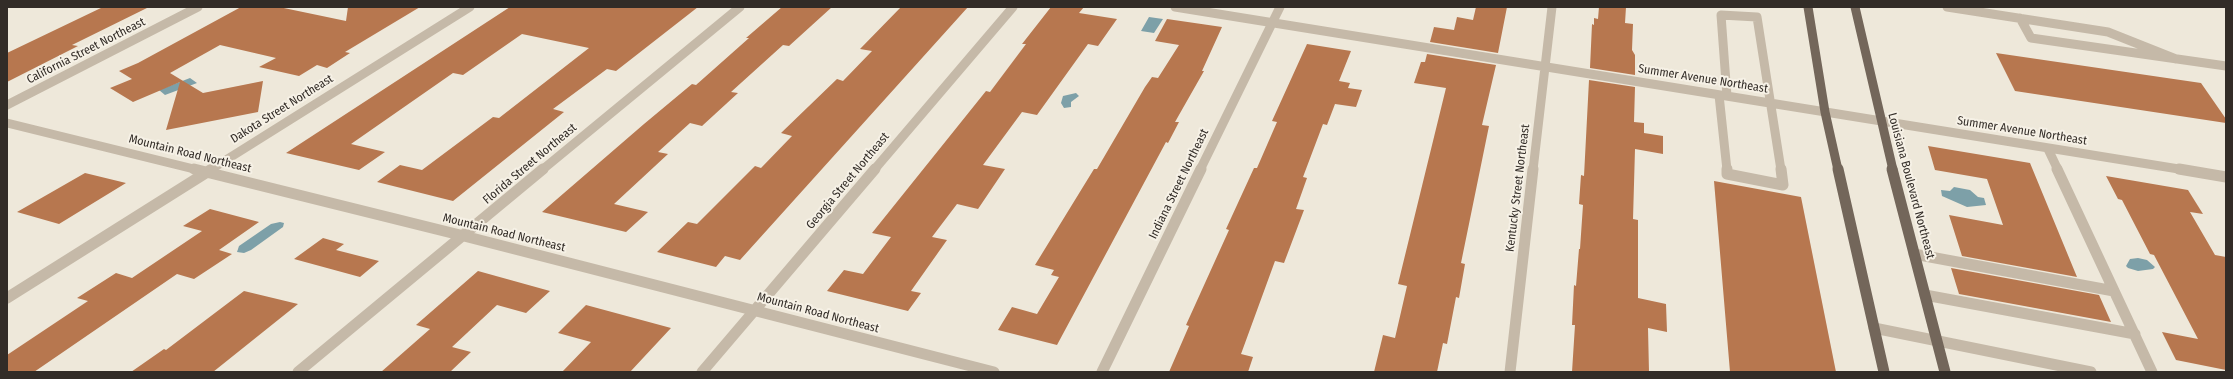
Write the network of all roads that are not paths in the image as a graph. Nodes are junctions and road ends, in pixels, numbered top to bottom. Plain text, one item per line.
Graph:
1 (198, 7) edge
2 (470, 7) edge
3 (740, 7) edge
4 (1013, 7) edge
5 (1175, 7) edge
6 (1280, 7) edge
7 (1552, 7) edge
8 (1808, 7) edge
9 (1855, 7) edge
10 (1947, 7) edge
11 (2020, 18) junction
12 (1272, 23) junction
13 (2176, 59) junction
14 (1545, 66) junction
15 (2226, 66) edge
16 (1723, 95) junction
17 (1771, 103) junction
18 (7, 105) edge
19 (1825, 112) junction
20 (1880, 122) junction
21 (7, 123) edge
22 (2048, 149) junction
23 (208, 172) junction
24 (2226, 177) edge
25 (464, 236) junction
26 (1914, 254) junction
27 (2114, 291) junction
28 (1925, 295) junction
29 (7, 298) edge
30 (755, 310) junction
31 (1874, 328) junction
32 (2135, 334) junction
33 (1937, 341) junction
34 (298, 372) edge
35 (702, 372) edge
36 (994, 372) edge
37 (1102, 372) edge
38 (1510, 372) edge
39 (1884, 372) edge
40 (1945, 372) edge
41 (2091, 372) edge
42 (2152, 372) edge

1 - 18 street, California Street Northeast
2 - 23 street, Dakota Street Northeast
3 - 25 street, Florida Street Northeast
4 - 30 street, Georgia Street Northeast
5 - 12 street, Summer Avenue Northeast
6 - 12 street, Indiana Street Northeast
7 - 14 street, Kentucky Street Northeast
8 - 19 main road
9 - 20 main road, Louisiana Boulevard Northeast
10 - 11 street
11 - 13 street
11 - 13 street
12 - 14 street, Summer Avenue Northeast
12 - 37 street, Indiana Street Northeast
13 - 15 street
14 - 16 street, Summer Avenue Northeast
14 - 38 street, Kentucky Street Northeast
16 - 17 street, Summer Avenue Northeast
16 - 17 street
16 - 17 street
17 - 19 street, Summer Avenue Northeast
19 - 20 street, Summer Avenue Northeast
19 - 31 main road
20 - 22 street, Summer Avenue Northeast
20 - 26 main road, Louisiana Boulevard Northeast
21 - 23 street, Mountain Road Northeast
22 - 24 street, Summer Avenue Northeast
22 - 27 street
23 - 25 street, Mountain Road Northeast
23 - 29 street, Dakota Street Northeast
25 - 30 street, Mountain Road Northeast
25 - 34 street, Florida Street Northeast
26 - 27 street
26 - 28 main road, Louisiana Boulevard Northeast
27 - 32 street
28 - 32 street
28 - 33 main road, Louisiana Boulevard Northeast
30 - 35 street, Georgia Street Northeast
30 - 36 street, Mountain Road Northeast
31 - 33 street
31 - 39 main road
32 - 42 street
33 - 40 main road, Louisiana Boulevard Northeast
33 - 41 street

